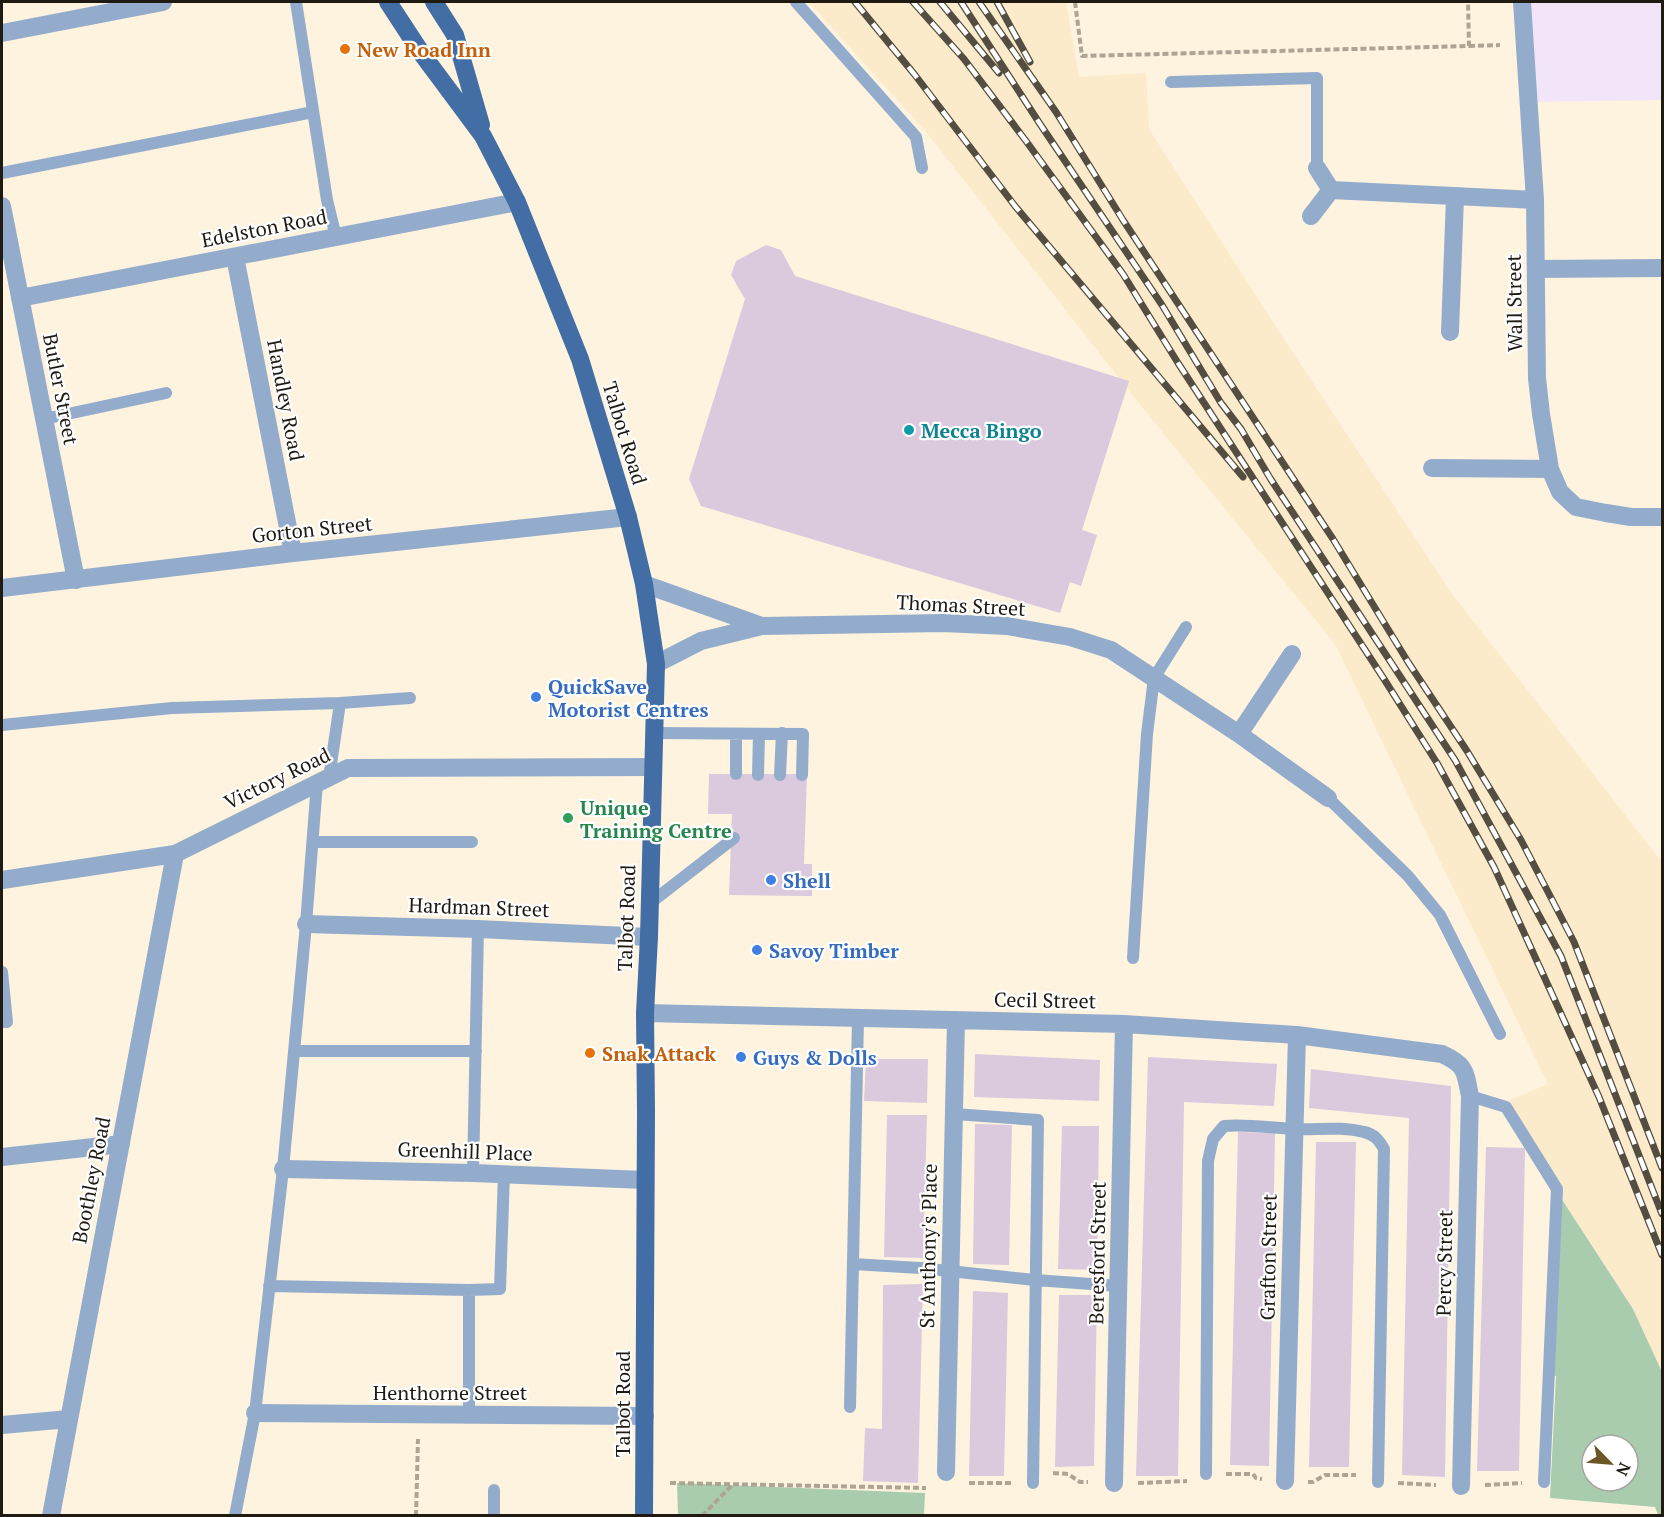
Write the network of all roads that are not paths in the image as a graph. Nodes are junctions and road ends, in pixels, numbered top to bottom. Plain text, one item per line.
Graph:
1 (163, 2) edge
2 (296, 2) edge
3 (388, 2) edge
4 (434, 2) edge
5 (795, 2) edge
6 (1522, 2) edge
7 (98, 8) edge
8 (2, 33) edge
9 (1172, 82) dead end
10 (313, 112) junction
11 (483, 136) junction
12 (922, 168) dead end
13 (1317, 168) joint
14 (2, 173) edge
15 (1331, 190) junction
16 (1455, 197) junction
17 (1534, 200) junction
18 (517, 202) junction
19 (2, 206) edge
20 (1311, 216) dead end
21 (336, 237) junction
22 (236, 257) junction
23 (1662, 268) edge
24 (1536, 269) junction
25 (20, 298) junction
26 (1450, 332) dead end
27 (166, 393) dead end
28 (44, 419) junction
29 (1432, 468) dead end
30 (1550, 469) junction
31 (628, 517) junction
32 (1662, 517) edge
33 (293, 553) junction
34 (76, 580) junction
35 (644, 584) junction
36 (2, 588) edge
37 (762, 626) junction
38 (1186, 627) dead end
39 (1292, 654) dead end
40 (656, 664) junction
41 (1154, 678) junction
42 (410, 698) dead end
43 (340, 703) junction
44 (2, 725) edge
45 (654, 733) junction
46 (782, 733) junction
47 (736, 734) junction
48 (759, 734) junction
49 (1239, 734) junction
50 (653, 767) junction
51 (736, 774) dead end
52 (758, 775) dead end
53 (780, 775) dead end
54 (802, 775) dead end
55 (323, 780) junction
56 (1328, 798) joint
57 (734, 838) dead end
58 (313, 842) junction
59 (472, 842) dead end
60 (175, 854) junction
61 (2, 880) edge
62 (650, 904) junction
63 (306, 924) junction
64 (478, 929) junction
65 (649, 937) junction
66 (1133, 958) dead end
67 (2, 972) edge
68 (645, 1013) junction
69 (858, 1019) junction
70 (956, 1020) junction
71 (2, 1022) edge
72 (1124, 1024) junction
73 (1500, 1034) dead end
74 (1296, 1035) junction
75 (295, 1051) junction
76 (476, 1051) junction
77 (1442, 1054) joint
78 (1470, 1096) junction
79 (954, 1114) junction
80 (1293, 1129) junction
81 (120, 1144) junction
82 (2, 1157) edge
83 (283, 1169) junction
84 (473, 1173) junction
85 (504, 1174) junction
86 (645, 1180) junction
87 (853, 1264) junction
88 (950, 1272) junction
89 (1035, 1280) junction
90 (269, 1286) junction
91 (1119, 1286) junction
92 (469, 1290) junction
93 (850, 1407) dead end
94 (255, 1413) junction
95 (469, 1415) junction
96 (645, 1416) junction
97 (69, 1419) junction
98 (2, 1425) edge
99 (946, 1472) road end
100 (1206, 1474) road end
101 (1285, 1481) road end
102 (1378, 1482) road end
103 (1544, 1482) road end
104 (1033, 1483) road end
105 (1114, 1483) road end
106 (1461, 1486) road end
107 (494, 1490) dead end
108 (51, 1515) edge
109 (235, 1515) edge
110 (494, 1515) edge
111 (644, 1515) edge

1 - 7 street
2 - 10 lane
3 - 11 main road, Talbot Road
4 - 11 main road, Talbot Road
5 - 12 lane
6 - 17 street, Wall Street
7 - 8 street
9 - 13 lane
10 - 14 lane
10 - 21 lane
11 - 18 main road, Talbot Road
13 - 15 street
15 - 16 street
15 - 20 street
16 - 17 street
16 - 26 street
17 - 24 street, Wall Street
18 - 21 street, Edelston Road
18 - 31 main road, Talbot Road
19 - 25 street, Butler Street
21 - 22 street, Edelston Road
22 - 25 street, Edelston Road
22 - 33 street, Handley Road
23 - 24 street
24 - 30 street, Wall Street
25 - 28 street, Butler Street
27 - 28 lane
28 - 34 street, Butler Street
29 - 30 street
30 - 32 street, Wall Street
31 - 33 street, Gorton Street
31 - 35 main road, Talbot Road
33 - 34 street, Gorton Street
34 - 36 street, Gorton Street
35 - 37 street, Thomas Street
35 - 40 main road, Talbot Road
37 - 40 street, Thomas Street
37 - 41 street, Thomas Street
38 - 41 lane
39 - 49 street
40 - 45 main road, Talbot Road
41 - 49 street, Thomas Street
41 - 66 lane
42 - 43 lane
43 - 44 lane
43 - 55 lane
45 - 47 lane
45 - 50 main road, Talbot Road
46 - 48 lane
46 - 53 lane
46 - 54 lane
47 - 48 lane
47 - 51 lane
48 - 52 lane
49 - 56 street, Thomas Street
50 - 55 street, Victory Road
50 - 62 main road, Talbot Road
55 - 58 lane
55 - 60 street, Victory Road
56 - 73 lane
57 - 62 lane
58 - 59 lane
58 - 63 lane
60 - 61 street, Victory Road
60 - 81 street, Boothley Road
62 - 65 main road, Talbot Road
63 - 64 street, Hardman Street
63 - 75 lane
64 - 65 street, Hardman Street
64 - 76 lane
65 - 68 main road, Talbot Road
67 - 71 lane
68 - 69 street, Cecil Street
68 - 86 main road, Talbot Road
69 - 70 street, Cecil Street
69 - 87 lane
70 - 72 street, Cecil Street
70 - 79 street, St Anthony's Place
72 - 74 street, Cecil Street
72 - 91 street, Beresford Street
74 - 77 street, Cecil Street
74 - 80 street, Grafton Street
75 - 76 lane
75 - 83 lane
76 - 84 lane
77 - 78 street, Percy Street
78 - 103 lane
78 - 106 street, Percy Street
79 - 88 street, St Anthony's Place
79 - 89 lane
80 - 100 lane
80 - 101 street, Grafton Street
80 - 102 lane
81 - 82 street
81 - 97 street, Boothley Road
83 - 84 street, Greenhill Place
83 - 90 lane
84 - 85 street, Greenhill Place
85 - 86 street, Greenhill Place
85 - 92 lane
86 - 96 main road, Talbot Road
87 - 88 lane
87 - 93 lane
88 - 89 lane
88 - 99 street, St Anthony's Place
89 - 91 lane
89 - 104 lane
90 - 92 lane
90 - 94 lane
91 - 105 street, Beresford Street
92 - 95 lane
94 - 95 street, Henthorne Street
94 - 109 lane
95 - 96 street, Henthorne Street
96 - 111 main road, Talbot Road
97 - 98 street
97 - 108 street, Boothley Road
107 - 110 lane

